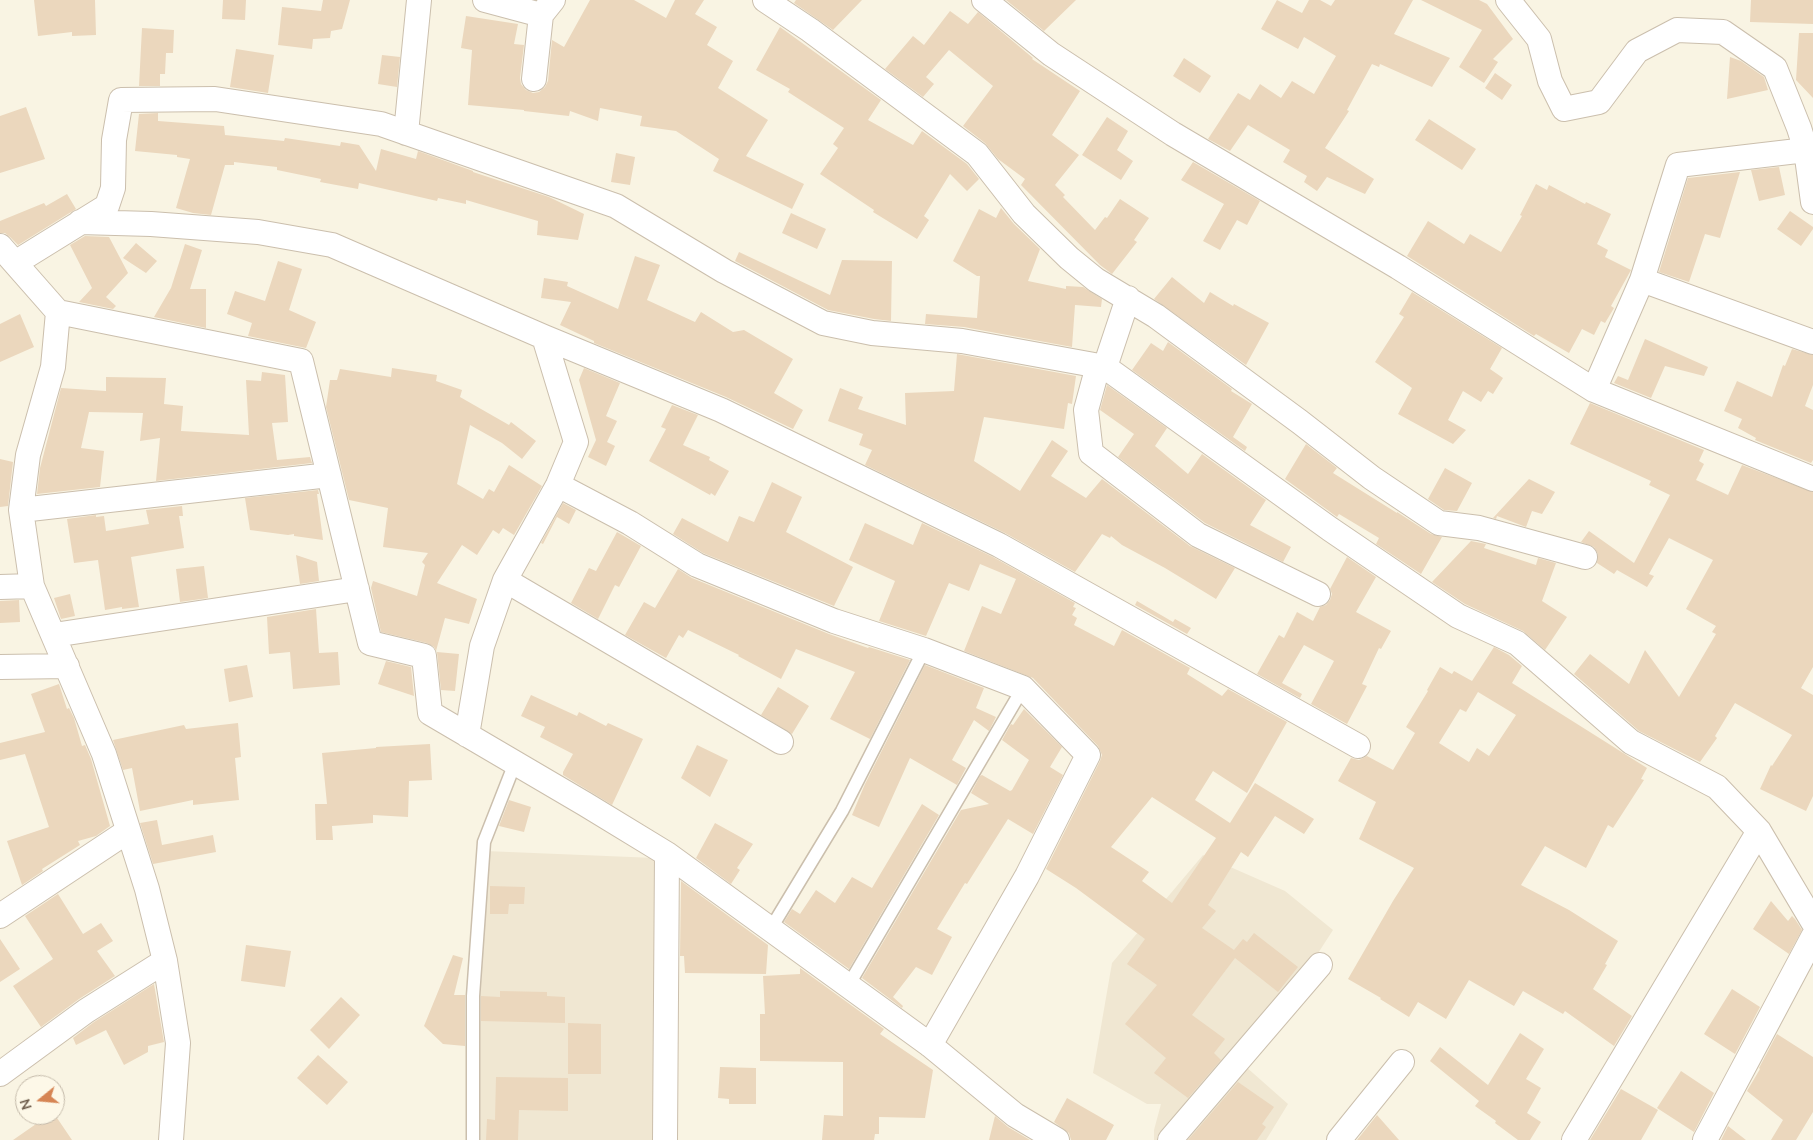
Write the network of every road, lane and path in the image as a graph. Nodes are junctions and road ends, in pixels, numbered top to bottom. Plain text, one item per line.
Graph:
1 (419, 0) edge
2 (485, 0) edge
3 (765, 0) edge
4 (984, 0) edge
5 (1508, 0) edge
6 (547, 8) edge
7 (534, 79) dead end
8 (406, 133) junction
9 (1806, 150) junction
10 (1813, 202) edge
11 (80, 222) junction
12 (8, 255) edge
13 (1642, 280) junction
14 (1128, 298) junction
15 (58, 312) junction
16 (544, 338) junction
17 (1813, 342) edge
18 (1101, 366) junction
19 (1594, 390) junction
20 (329, 475) junction
21 (1813, 479) edge
22 (558, 485) junction
23 (21, 510) junction
24 (1585, 558) dead end
25 (506, 580) junction
26 (32, 586) junction
27 (0, 587) edge
28 (356, 589) junction
29 (1318, 594) dead end
30 (54, 634) junction
31 (924, 650) junction
32 (67, 666) junction
33 (0, 667) edge
34 (1023, 688) junction
35 (467, 735) junction
36 (781, 742) dead end
37 (1358, 746) dead end
38 (515, 763) junction
39 (128, 830) junction
40 (1759, 831) junction
41 (667, 854) junction
42 (0, 916) edge
43 (1813, 922) edge
44 (770, 930) junction
45 (1813, 937) edge
46 (165, 961) junction
47 (1320, 965) dead end
48 (848, 986) junction
49 (930, 1045) junction
50 (1402, 1062) dead end
51 (0, 1074) edge
52 (171, 1140) edge
53 (473, 1140) edge
54 (664, 1140) edge
55 (1057, 1140) edge
56 (1170, 1140) edge
57 (1339, 1140) edge
58 (1574, 1140) edge
59 (1705, 1140) edge

1 - 8 street
2 - 6 street
3 - 14 street
4 - 19 street
5 - 9 street
6 - 7 street
8 - 11 street
8 - 18 street
9 - 10 street
9 - 13 street
11 - 12 street
11 - 16 street
12 - 15 street
13 - 17 street
13 - 19 street
14 - 18 street
14 - 24 street
15 - 20 street
15 - 23 street
16 - 22 street
16 - 37 street
18 - 29 street
18 - 40 street
19 - 21 street
20 - 23 street
20 - 28 street
22 - 25 street
22 - 31 street
23 - 26 street
25 - 35 street
25 - 36 street
26 - 27 street
26 - 30 street
28 - 30 street
28 - 35 street
30 - 32 street
31 - 34 street
31 - 44 lane
32 - 33 street
32 - 39 street
34 - 48 lane
34 - 49 street
35 - 38 street
38 - 41 street
38 - 53 lane
39 - 42 street
39 - 46 street
40 - 43 street
40 - 58 street
41 - 44 street
41 - 54 street
44 - 48 street
45 - 59 street
46 - 51 street
46 - 52 street
47 - 56 street
48 - 49 street
49 - 55 street
50 - 57 street

